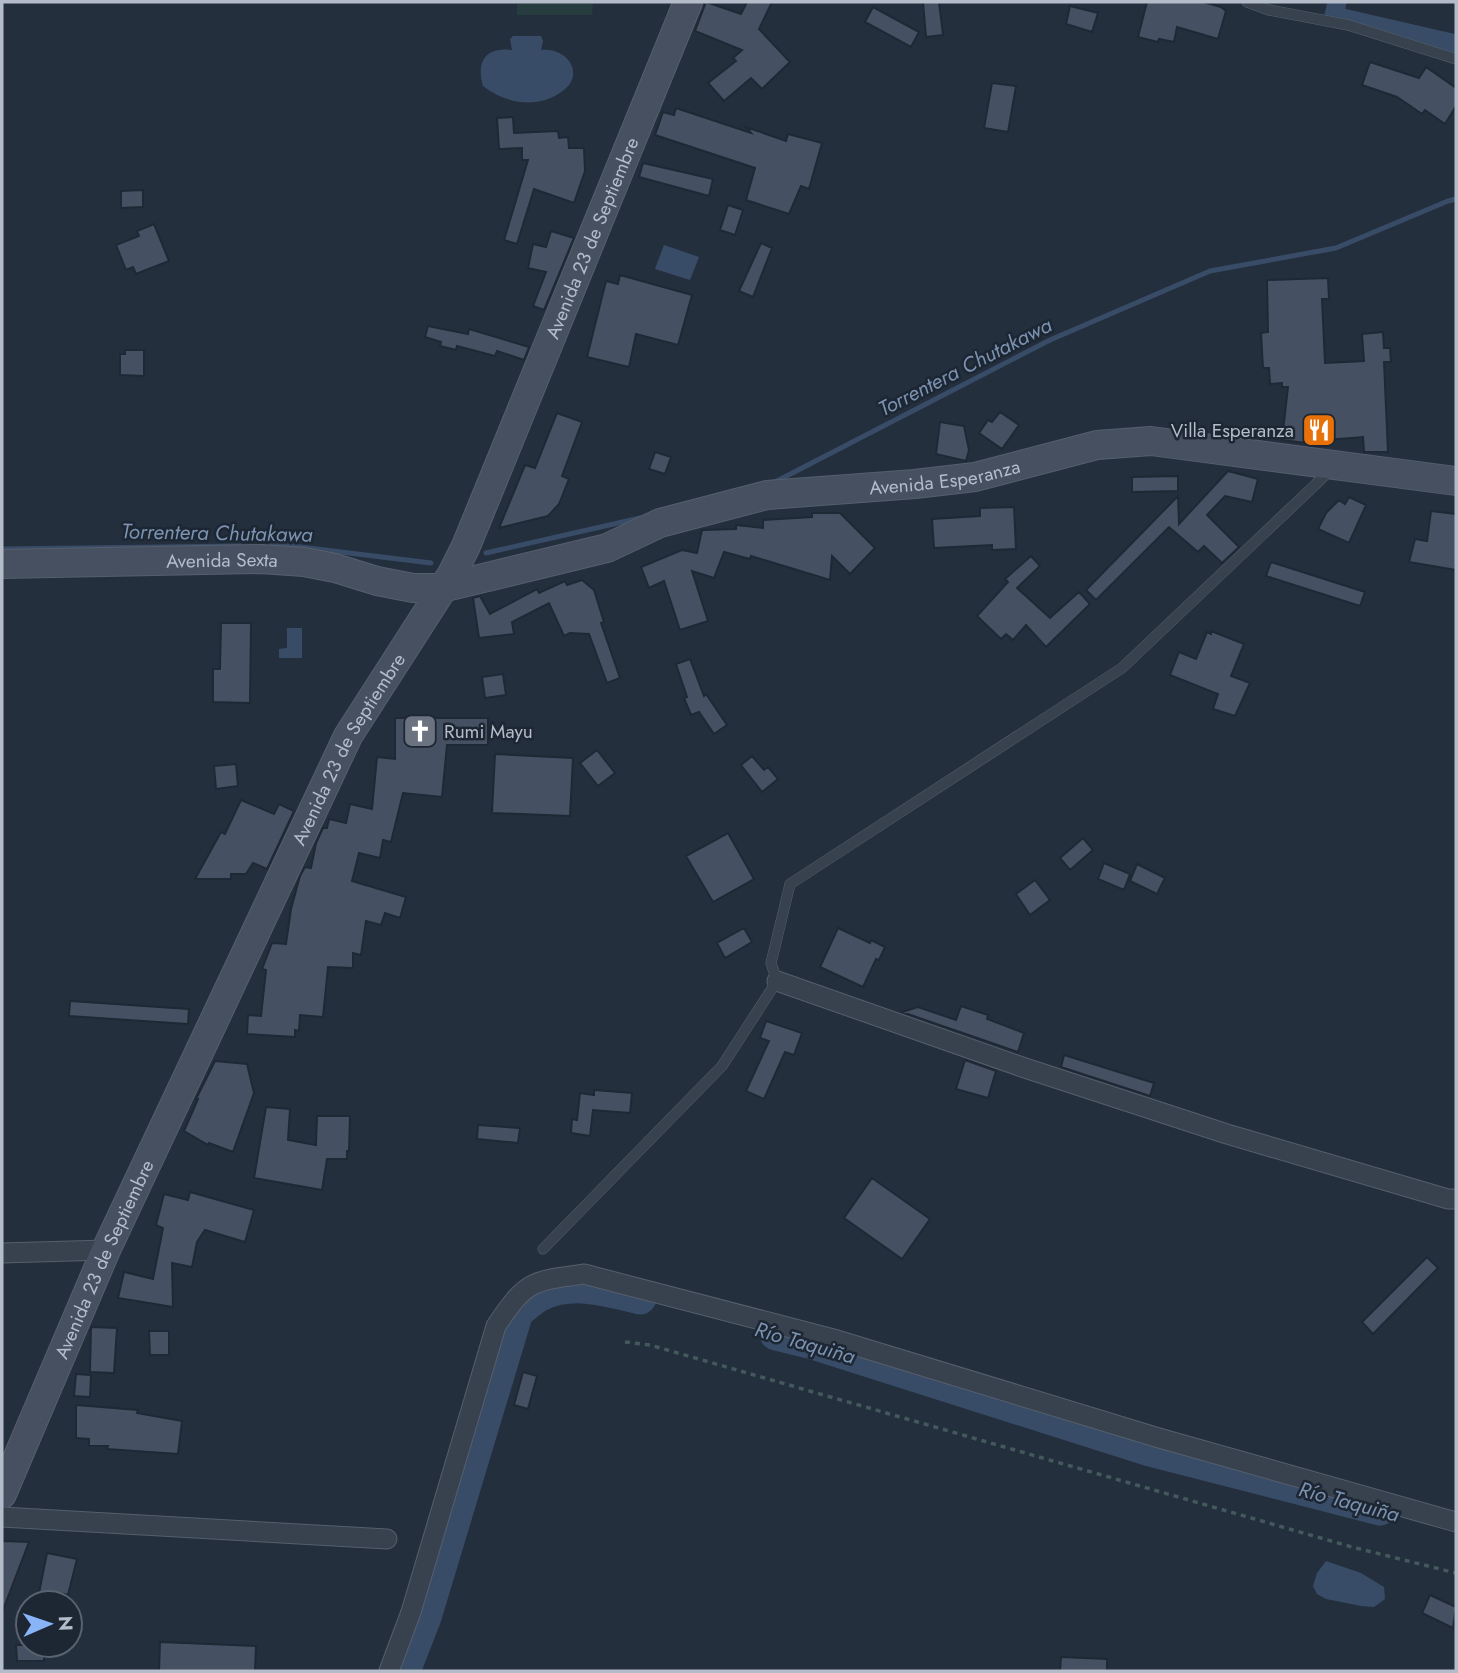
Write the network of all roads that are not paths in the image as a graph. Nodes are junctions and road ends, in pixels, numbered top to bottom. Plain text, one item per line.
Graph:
1 (688, 2) edge
2 (1247, 2) edge
3 (1456, 59) edge
4 (1328, 464) junction
5 (1456, 481) edge
6 (2, 564) edge
7 (447, 581) junction
8 (778, 981) junction
9 (1456, 1199) edge
10 (543, 1249) dead end
11 (106, 1250) junction
12 (2, 1253) edge
13 (3, 1486) edge
14 (2, 1517) edge
15 (1456, 1522) edge
16 (387, 1539) dead end
17 (389, 1671) edge

1 - 7 main road, Avenida 23 de Septiembre
2 - 3 lane
4 - 5 main road, Avenida Esperanza
4 - 7 main road, Avenida Esperanza
4 - 8 lane
6 - 7 main road, Avenida Sexta
7 - 11 main road, Avenida 23 de Septiembre
8 - 9 street
8 - 10 lane
11 - 12 street
11 - 13 main road, Avenida 23 de Septiembre
14 - 16 street
15 - 17 street

